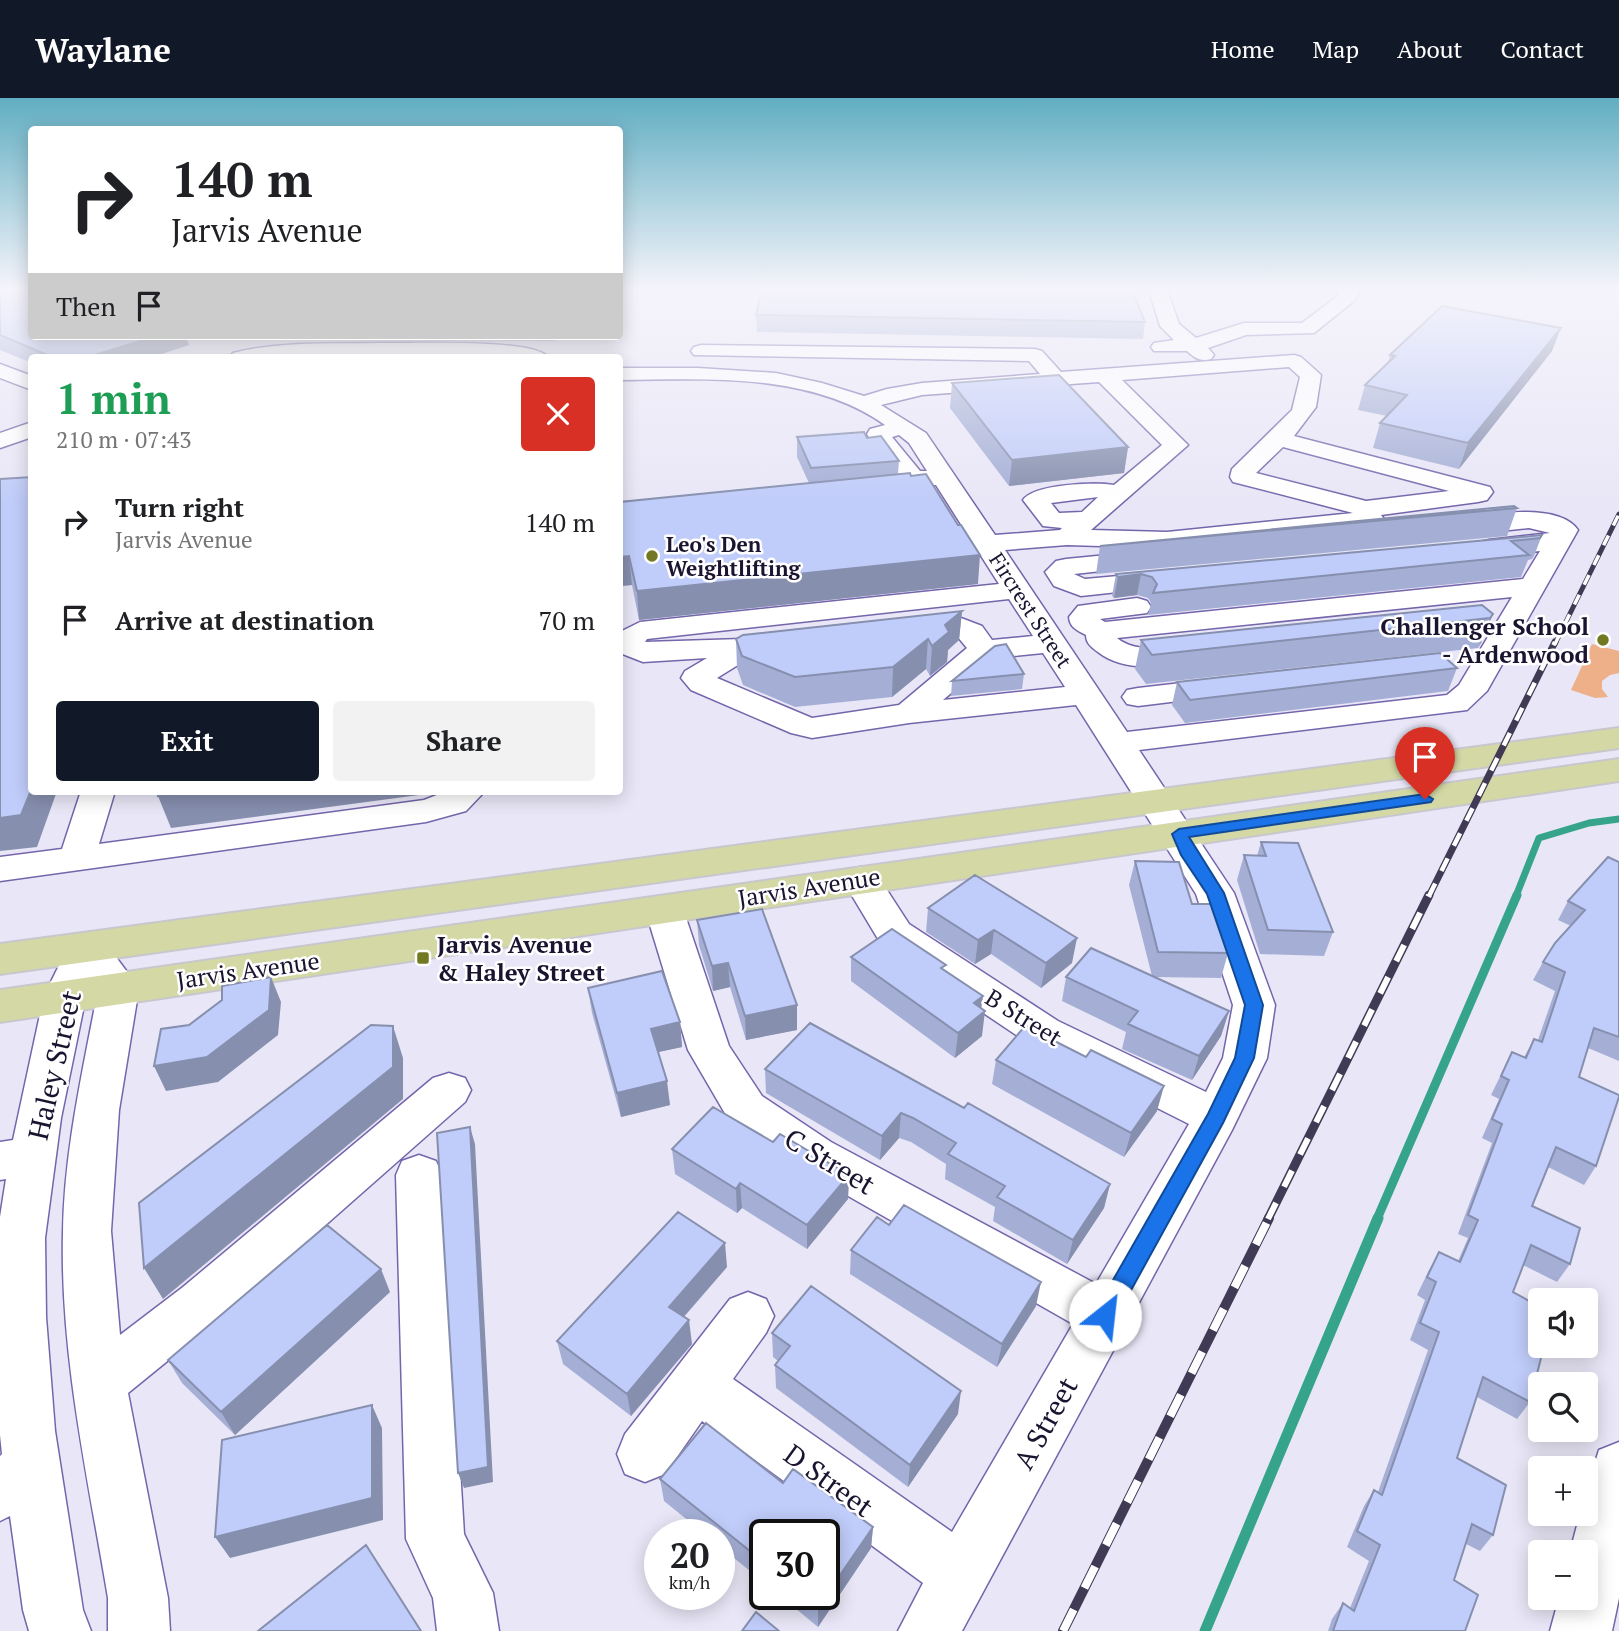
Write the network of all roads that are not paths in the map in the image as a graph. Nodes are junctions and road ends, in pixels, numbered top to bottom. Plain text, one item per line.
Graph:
1 (687, 362) edge
2 (1041, 362) edge
3 (1211, 362) edge
4 (1287, 362) edge
5 (1295, 362) edge
6 (1218, 367) junction
7 (0, 370) edge
8 (684, 373) junction
9 (623, 374) edge
10 (1104, 375) junction
11 (1056, 379) junction
12 (28, 382) edge
13 (1124, 394) junction
14 (1081, 400) edge
15 (866, 403) junction
16 (905, 426) junction
17 (28, 429) edge
18 (1276, 438) junction
19 (0, 439) edge
20 (1130, 449) edge
21 (1149, 468) junction
22 (946, 481) junction
23 (1119, 493) junction
24 (1528, 504) dead end
25 (1089, 519) junction
26 (1437, 524) junction
27 (1399, 533) edge
28 (1068, 537) junction
29 (988, 544) junction
30 (1546, 564) junction
31 (1191, 577) edge
32 (1018, 590) junction
33 (1514, 618) junction
34 (1473, 622) edge
35 (1053, 643) junction
36 (746, 646) junction
37 (983, 650) junction
38 (1214, 650) edge
39 (1490, 658) junction
40 (1450, 663) edge
41 (1247, 685) edge
42 (1087, 694) junction
43 (1138, 697) dead end
44 (909, 713) junction
45 (1619, 738) edge
46 (1119, 743) junction
47 (1619, 770) edge
48 (97, 795) edge
49 (463, 795) edge
50 (1168, 817) junction
51 (76, 860) junction
52 (0, 869) edge
53 (861, 879) junction
54 (664, 909) junction
55 (87, 947) junction
56 (0, 959) edge
57 (119, 988) junction
58 (65, 996) junction
59 (0, 1006) edge
60 (449, 1090) dead end
61 (1216, 1117) junction
62 (17, 1158) edge
63 (419, 1175) dead end
64 (1105, 1315) junction
65 (748, 1316) dead end
66 (10, 1319) edge
67 (99, 1383) junction
68 (698, 1386) junction
69 (645, 1454) dead end
70 (1619, 1470) edge
71 (15, 1480) edge
72 (961, 1574) junction
73 (60, 1631) edge
74 (139, 1631) edge
75 (468, 1631) edge
76 (929, 1631) edge
77 (1581, 1631) edge

1 - 8 street
2 - 11 street
3 - 6 street
4 - 6 street
5 - 18 street
6 - 10 street
7 - 12 street
8 - 9 street, Fircrest Street
8 - 15 street, Fircrest Street
10 - 11 street
10 - 13 street
11 - 15 street
13 - 14 street
13 - 21 street
15 - 16 street, Fircrest Street
16 - 22 street, Fircrest Street
16 - 22 street
17 - 19 street
18 - 26 street
18 - 26 street
20 - 21 street
21 - 23 street
22 - 29 street, Fircrest Street
23 - 25 street
23 - 25 street
24 - 26 street
25 - 28 street
26 - 28 street
26 - 30 street
27 - 31 street
28 - 29 street
29 - 32 street, Fircrest Street
30 - 33 street
30 - 38 street
32 - 35 street, Fircrest Street
32 - 36 street
33 - 34 street
33 - 39 street
35 - 37 street
35 - 42 street, Fircrest Street
36 - 37 street
36 - 44 street
37 - 44 street
39 - 40 street
39 - 46 street
41 - 43 street
42 - 44 street
42 - 46 street, Fircrest Street
45 - 50 main road, Jarvis Avenue
46 - 50 street, Fircrest Street
47 - 50 main road, Jarvis Avenue
48 - 51 street
49 - 51 street
50 - 53 main road, Jarvis Avenue
50 - 55 main road, Jarvis Avenue
50 - 61 street, A Street
51 - 52 street
53 - 54 main road, Jarvis Avenue
53 - 61 street, B Street
54 - 57 main road, Jarvis Avenue
54 - 64 street, C Street
55 - 56 main road, Jarvis Avenue
55 - 57 street, Haley Street
55 - 58 street, Haley Street
57 - 58 main road, Jarvis Avenue
57 - 67 street, Haley Street
58 - 59 main road, Jarvis Avenue
58 - 62 street, Haley Street
60 - 67 street
61 - 64 street, A Street
62 - 66 street, Haley Street
63 - 75 street
64 - 72 street, A Street
65 - 68 street
66 - 71 street, Haley Street
67 - 74 street, Haley Street
68 - 69 street
68 - 72 street, D Street
70 - 77 street
71 - 73 street, Haley Street
72 - 76 street, A Street

